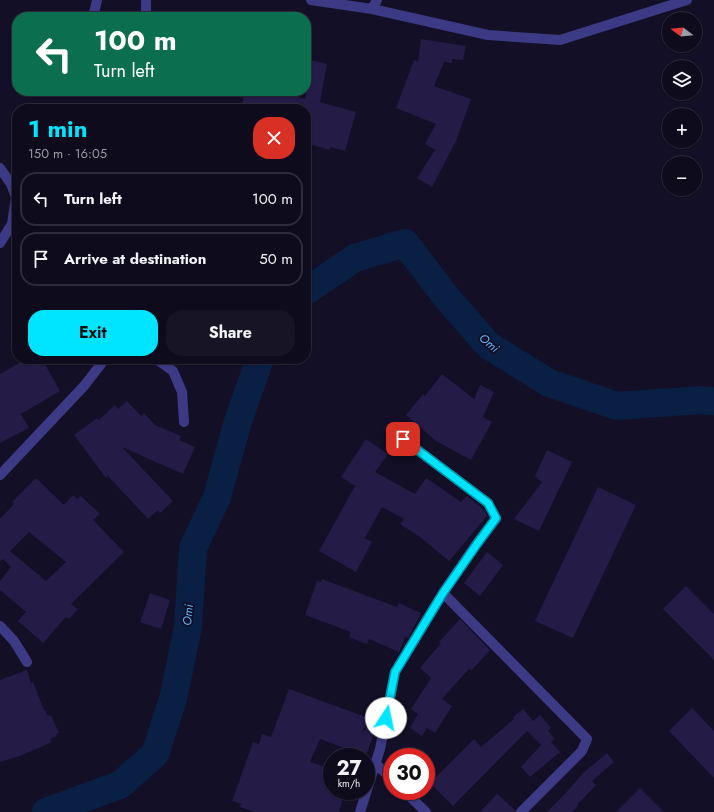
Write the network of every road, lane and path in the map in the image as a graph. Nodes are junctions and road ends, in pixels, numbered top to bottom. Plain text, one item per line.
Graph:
1 (97, 0) edge
2 (146, 0) edge
3 (311, 0) edge
4 (687, 0) edge
5 (375, 5) edge
6 (94, 12) edge
7 (146, 12) edge
8 (0, 168) edge
9 (12, 186) edge
10 (12, 228) edge
11 (0, 243) edge
12 (101, 364) edge
13 (163, 364) edge
14 (184, 422) dead end
15 (403, 439) dead end
16 (0, 475) edge
17 (443, 593) junction
18 (0, 626) edge
19 (27, 662) dead end
20 (376, 764) junction
21 (383, 771) edge
22 (413, 800) edge
23 (360, 812) edge
24 (426, 812) edge
25 (521, 812) edge

1 - 6 street
2 - 7 street
3 - 5 street
4 - 5 street
8 - 9 street
10 - 11 street
12 - 16 street
13 - 14 street
15 - 17 street
17 - 20 street
17 - 25 street
18 - 19 street
20 - 21 street
20 - 23 street
22 - 24 street

